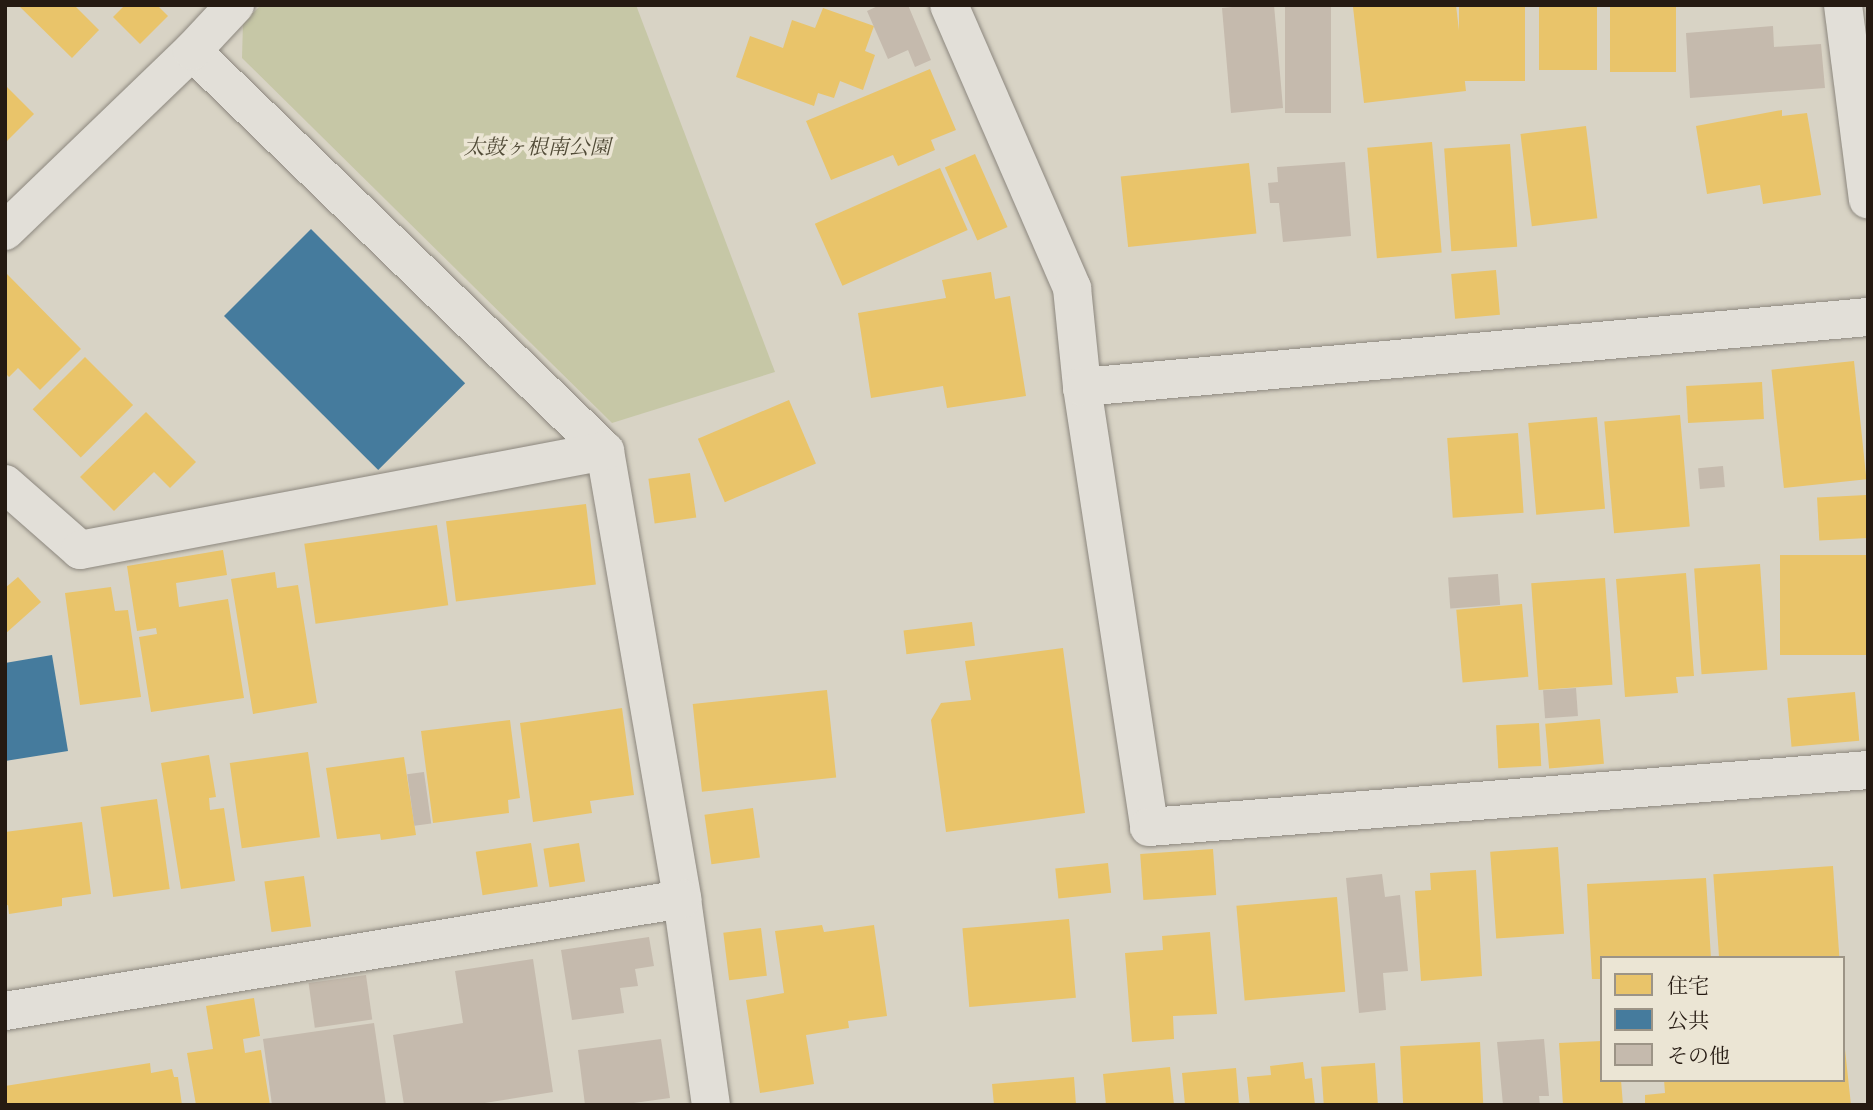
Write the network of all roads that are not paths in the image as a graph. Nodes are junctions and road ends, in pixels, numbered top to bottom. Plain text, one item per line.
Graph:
1 (235, 5) edge
2 (949, 5) edge
3 (1843, 5) edge
4 (192, 51) junction
5 (1868, 199) edge
6 (9, 219) edge
7 (1868, 317) edge
8 (1082, 387) junction
9 (604, 451) junction
10 (5, 484) edge
11 (1868, 770) edge
12 (681, 899) junction
13 (5, 1011) edge
14 (712, 1105) edge

1 - 4 street
2 - 8 street
3 - 5 street
4 - 6 street
4 - 9 street
7 - 8 street
8 - 11 street
9 - 10 street
9 - 12 street
12 - 13 street
12 - 14 street

